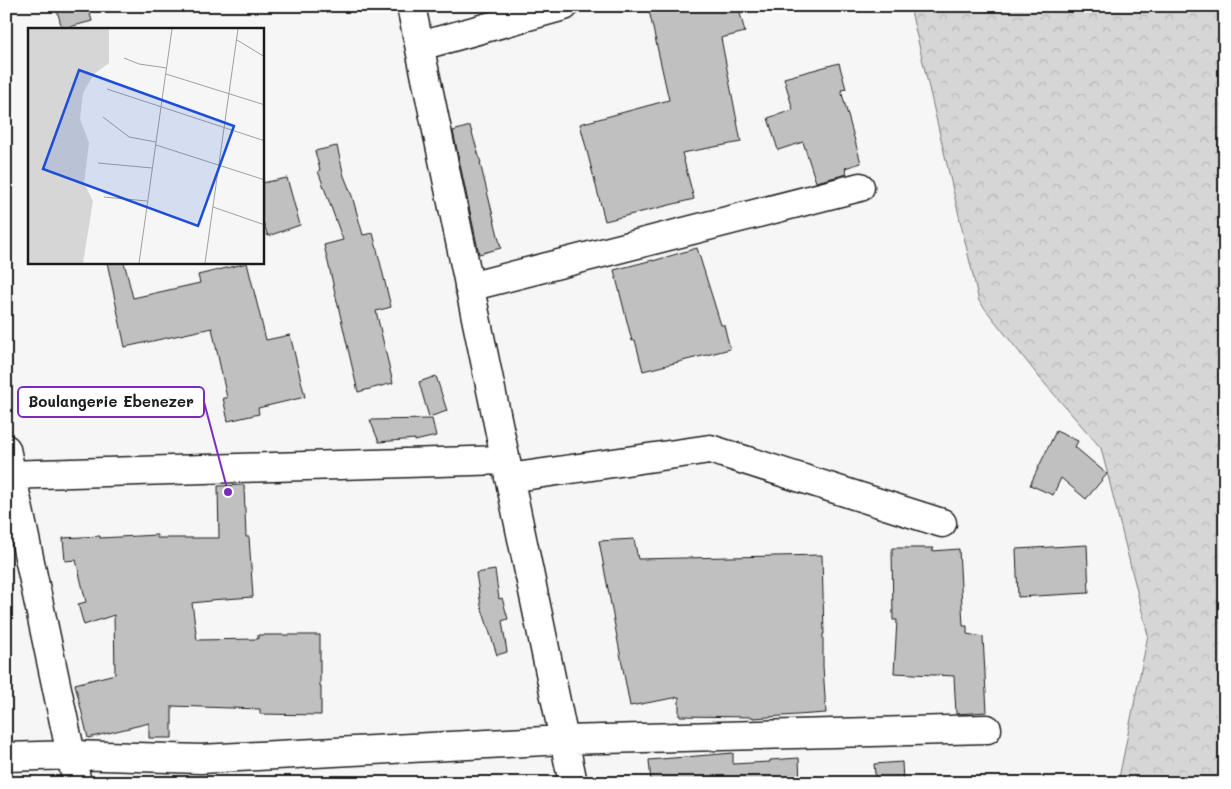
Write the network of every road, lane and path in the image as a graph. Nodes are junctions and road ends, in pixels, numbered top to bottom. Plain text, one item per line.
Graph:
1 (411, 6) edge
2 (564, 6) edge
3 (420, 46) junction
4 (860, 187) dead end
5 (469, 287) junction
6 (8, 466) edge
7 (507, 469) junction
8 (942, 522) dead end
9 (987, 729) dead end
10 (564, 740) junction
11 (72, 756) junction
12 (6, 757) edge
13 (78, 783) edge
14 (573, 783) edge

1 - 3 street
2 - 3 street
3 - 5 street
4 - 5 street
5 - 7 street
6 - 7 street
6 - 11 street
7 - 8 street
7 - 10 street
9 - 10 street
10 - 11 street
10 - 14 street
11 - 12 street
11 - 13 street

